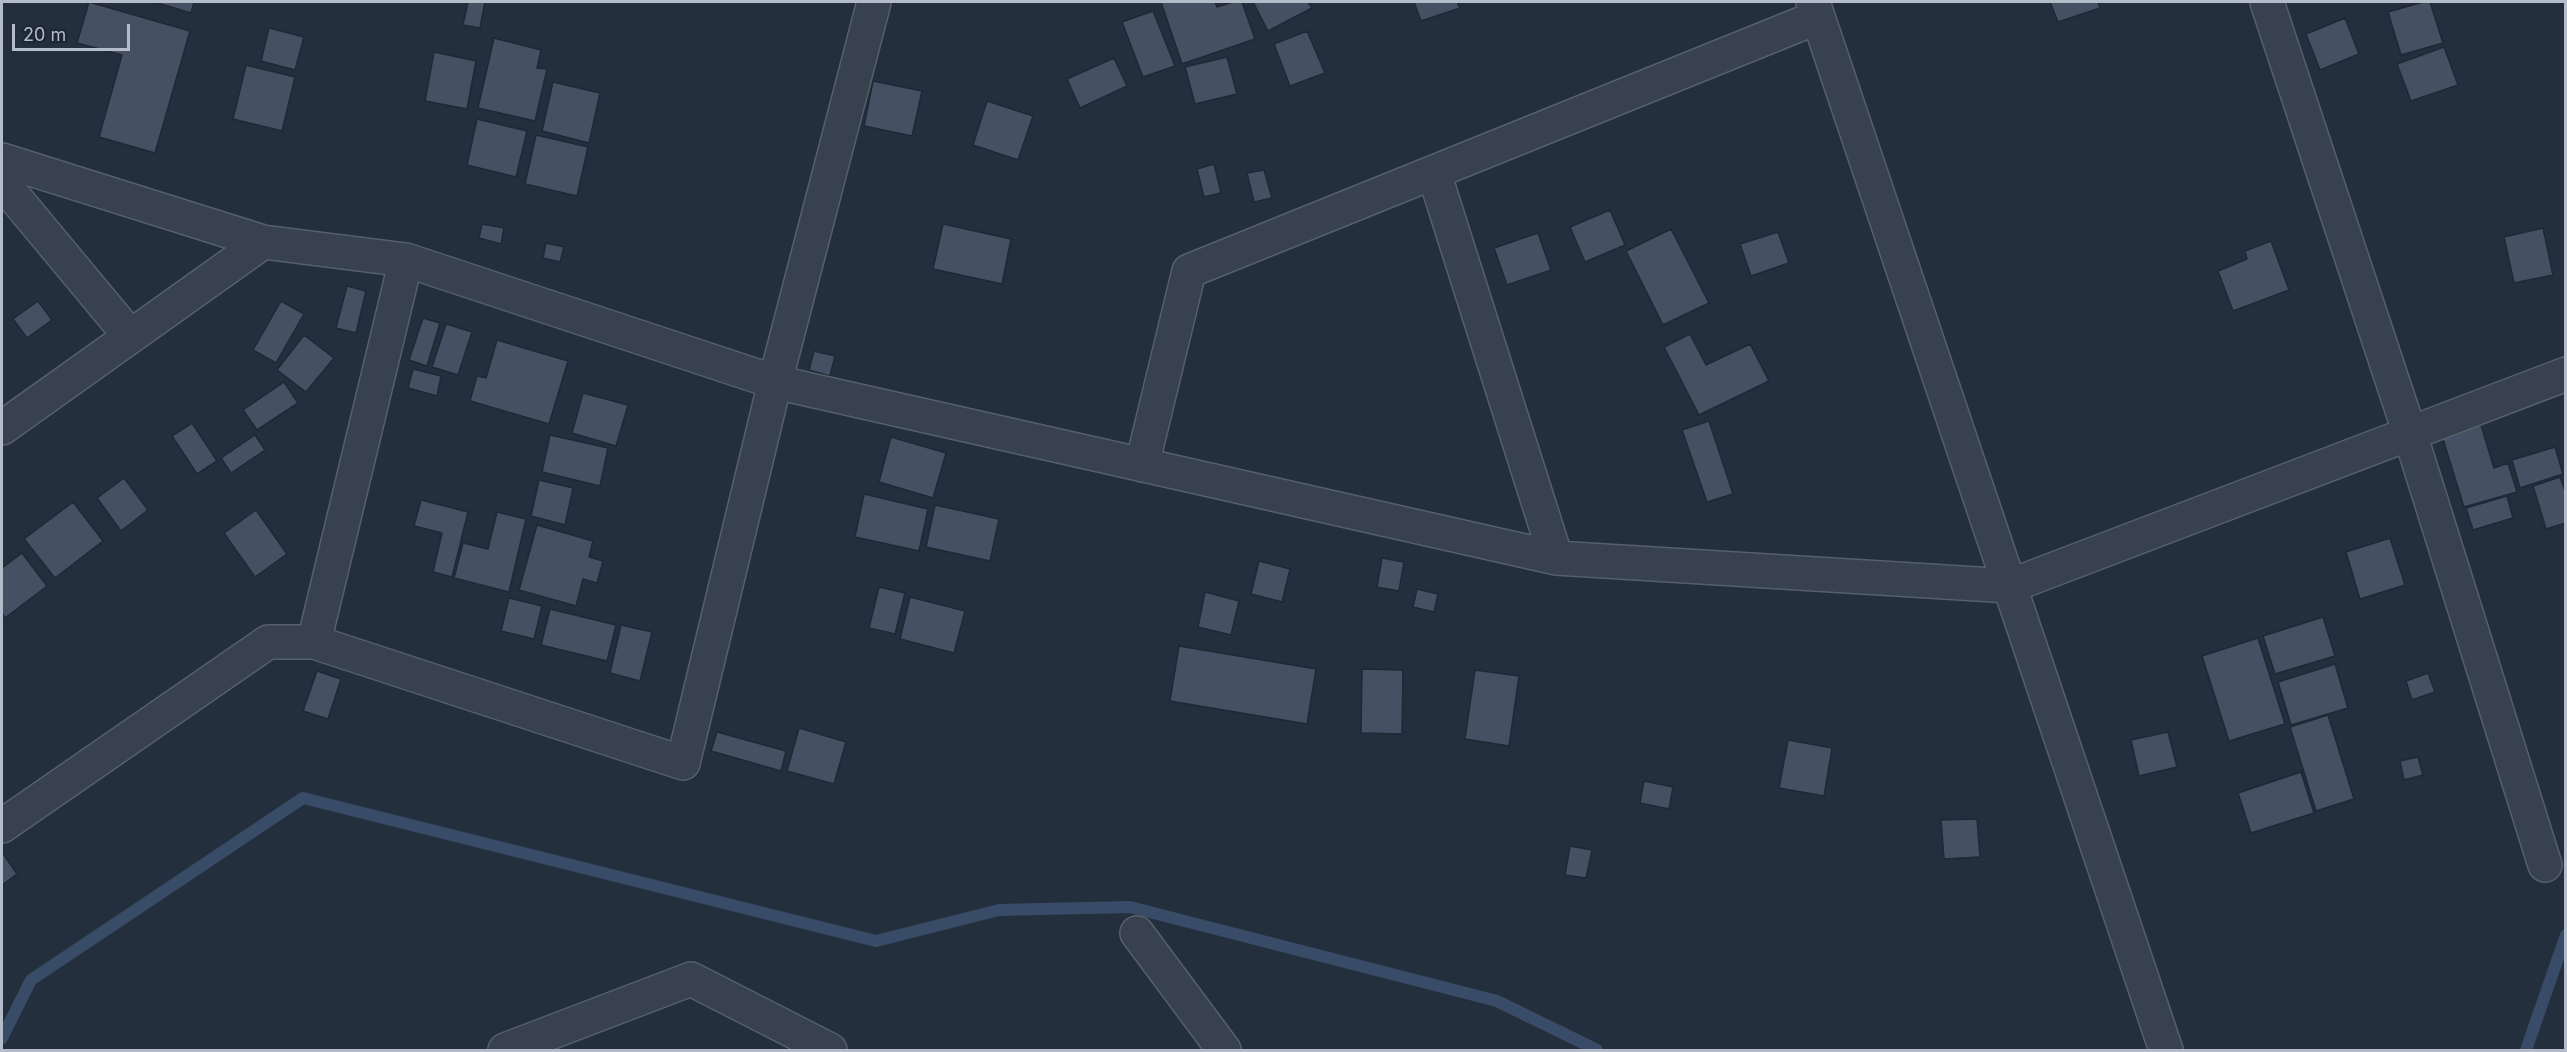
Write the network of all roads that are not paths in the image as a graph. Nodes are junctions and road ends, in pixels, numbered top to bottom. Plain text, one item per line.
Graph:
1 (874, 2) edge
2 (2267, 2) edge
3 (1816, 9) edge
4 (2, 160) edge
5 (1434, 173) junction
6 (2, 182) edge
7 (263, 242) junction
8 (406, 260) junction
9 (130, 336) junction
10 (2565, 374) edge
11 (775, 382) junction
12 (2, 428) edge
13 (2410, 434) junction
14 (1142, 465) junction
15 (1556, 558) junction
16 (2010, 586) junction
17 (314, 642) junction
18 (2, 826) edge
19 (2545, 865) dead end
20 (1137, 933) dead end
21 (505, 1050) edge
22 (830, 1050) edge
23 (1224, 1050) edge
24 (2166, 1050) edge

1 - 11 street
2 - 13 street
3 - 5 street
3 - 16 street
4 - 7 street
5 - 14 street
5 - 15 street
6 - 9 street
7 - 8 street
7 - 9 street
8 - 11 street
8 - 17 street
9 - 12 street
10 - 13 street
11 - 14 street
11 - 17 street
13 - 16 street
13 - 19 street
14 - 15 street
15 - 16 street
16 - 24 street
17 - 18 street
20 - 23 street
21 - 22 street

